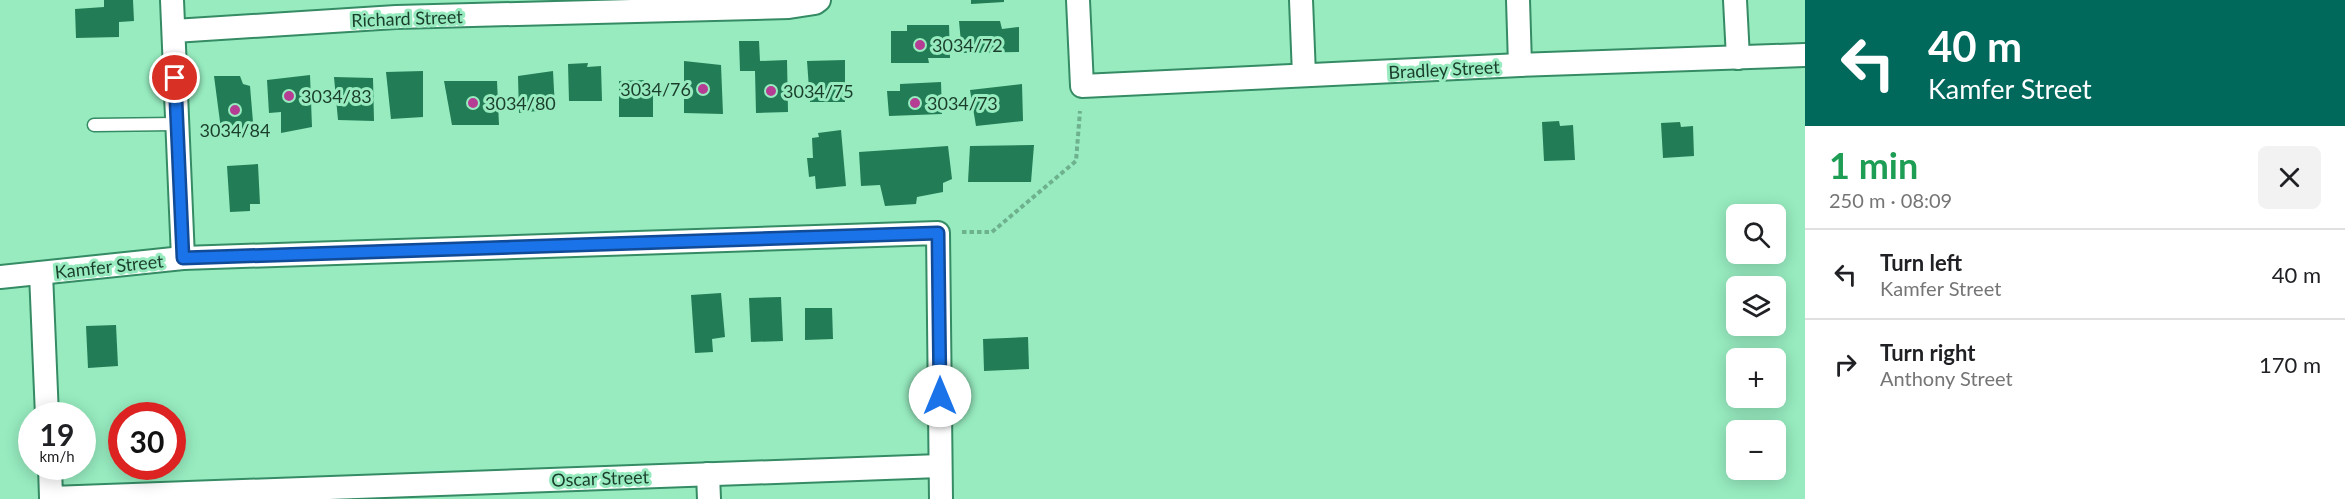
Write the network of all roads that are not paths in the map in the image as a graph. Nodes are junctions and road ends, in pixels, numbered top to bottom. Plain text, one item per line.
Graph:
1 (172, 0) edge
2 (819, 0) edge
3 (1078, 0) edge
4 (1301, 0) edge
5 (1518, 0) edge
6 (1736, 0) edge
7 (620, 6) edge
8 (396, 9) edge
9 (174, 31) junction
10 (1805, 55) edge
11 (1738, 58) junction
12 (1520, 65) junction
13 (1304, 75) junction
14 (176, 124) junction
15 (93, 125) dead end
16 (183, 258) junction
17 (41, 273) junction
18 (0, 277) edge
19 (46, 402) edge
20 (940, 466) junction
21 (708, 474) junction
22 (50, 480) edge
23 (482, 490) edge
24 (259, 494) edge
25 (51, 498) edge
26 (709, 499) edge
27 (941, 499) edge

1 - 9 street
2 - 7 street, Richard Street
3 - 13 street, Bradley Street
4 - 13 street
5 - 12 street
6 - 11 street
7 - 8 street, Richard Street
8 - 9 street, Richard Street
9 - 14 street
10 - 11 street, Bradley Street
11 - 12 street, Bradley Street
12 - 13 street, Bradley Street
14 - 15 lane
14 - 16 street
16 - 17 street, Kamfer Street
16 - 20 street, Kamfer Street
17 - 18 street, Kamfer Street
17 - 19 street
20 - 21 street, Oscar Street
20 - 27 street
21 - 23 street, Oscar Street
21 - 26 street
22 - 25 street, Oscar Street
23 - 24 street, Oscar Street
24 - 25 street, Oscar Street

